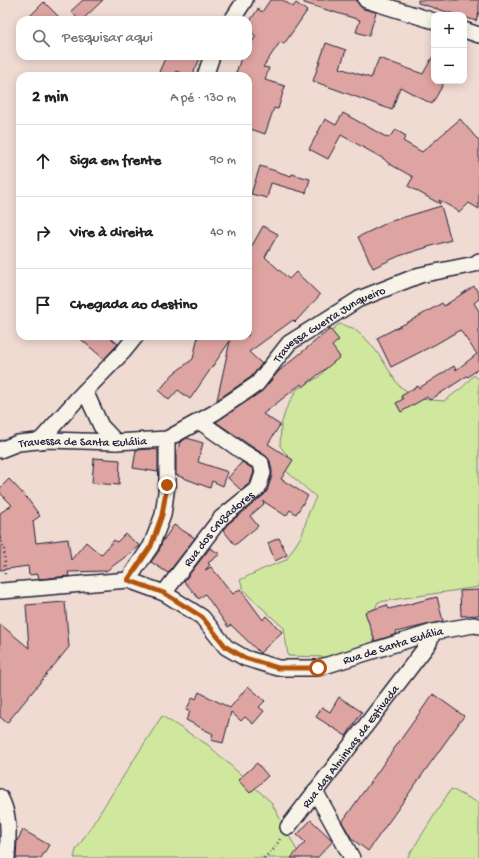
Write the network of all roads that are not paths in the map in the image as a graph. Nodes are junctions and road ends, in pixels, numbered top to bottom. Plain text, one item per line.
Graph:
1 (245, 0) edge
2 (366, 0) edge
3 (235, 16) edge
4 (431, 20) edge
5 (467, 31) edge
6 (479, 35) edge
7 (211, 60) edge
8 (206, 72) edge
9 (479, 261) edge
10 (133, 340) edge
11 (85, 391) junction
12 (199, 422) junction
13 (167, 439) junction
14 (40, 441) junction
15 (116, 442) junction
16 (0, 450) edge
17 (128, 580) junction
18 (1, 593) edge
19 (164, 593) junction
20 (479, 626) edge
21 (433, 632) junction
22 (315, 791) junction
23 (0, 797) edge
24 (288, 827) road end
25 (7, 858) edge
26 (352, 858) edge

1 - 3 street
2 - 4 street
5 - 6 street
7 - 8 street
9 - 12 street, Travessa Guerra Junqueiro
10 - 11 street
11 - 14 street
11 - 15 street
12 - 13 street, Travessa Guerra Junqueiro
12 - 19 street, Rua dos Cruzadores
13 - 15 street, Travessa de Santa Eulália
13 - 17 street
14 - 15 street, Travessa de Santa Eulália
14 - 16 street, Travessa de Santa Eulália
17 - 18 street, Rua de Santa Eulália
17 - 19 street, Rua de Santa Eulália
19 - 21 street, Rua de Santa Eulália
20 - 21 street, Rua de Santa Eulália
21 - 22 street, Rua das Alminhas da Estivada
22 - 24 street, Rua das Alminhas da Estivada
22 - 26 street
23 - 25 street

